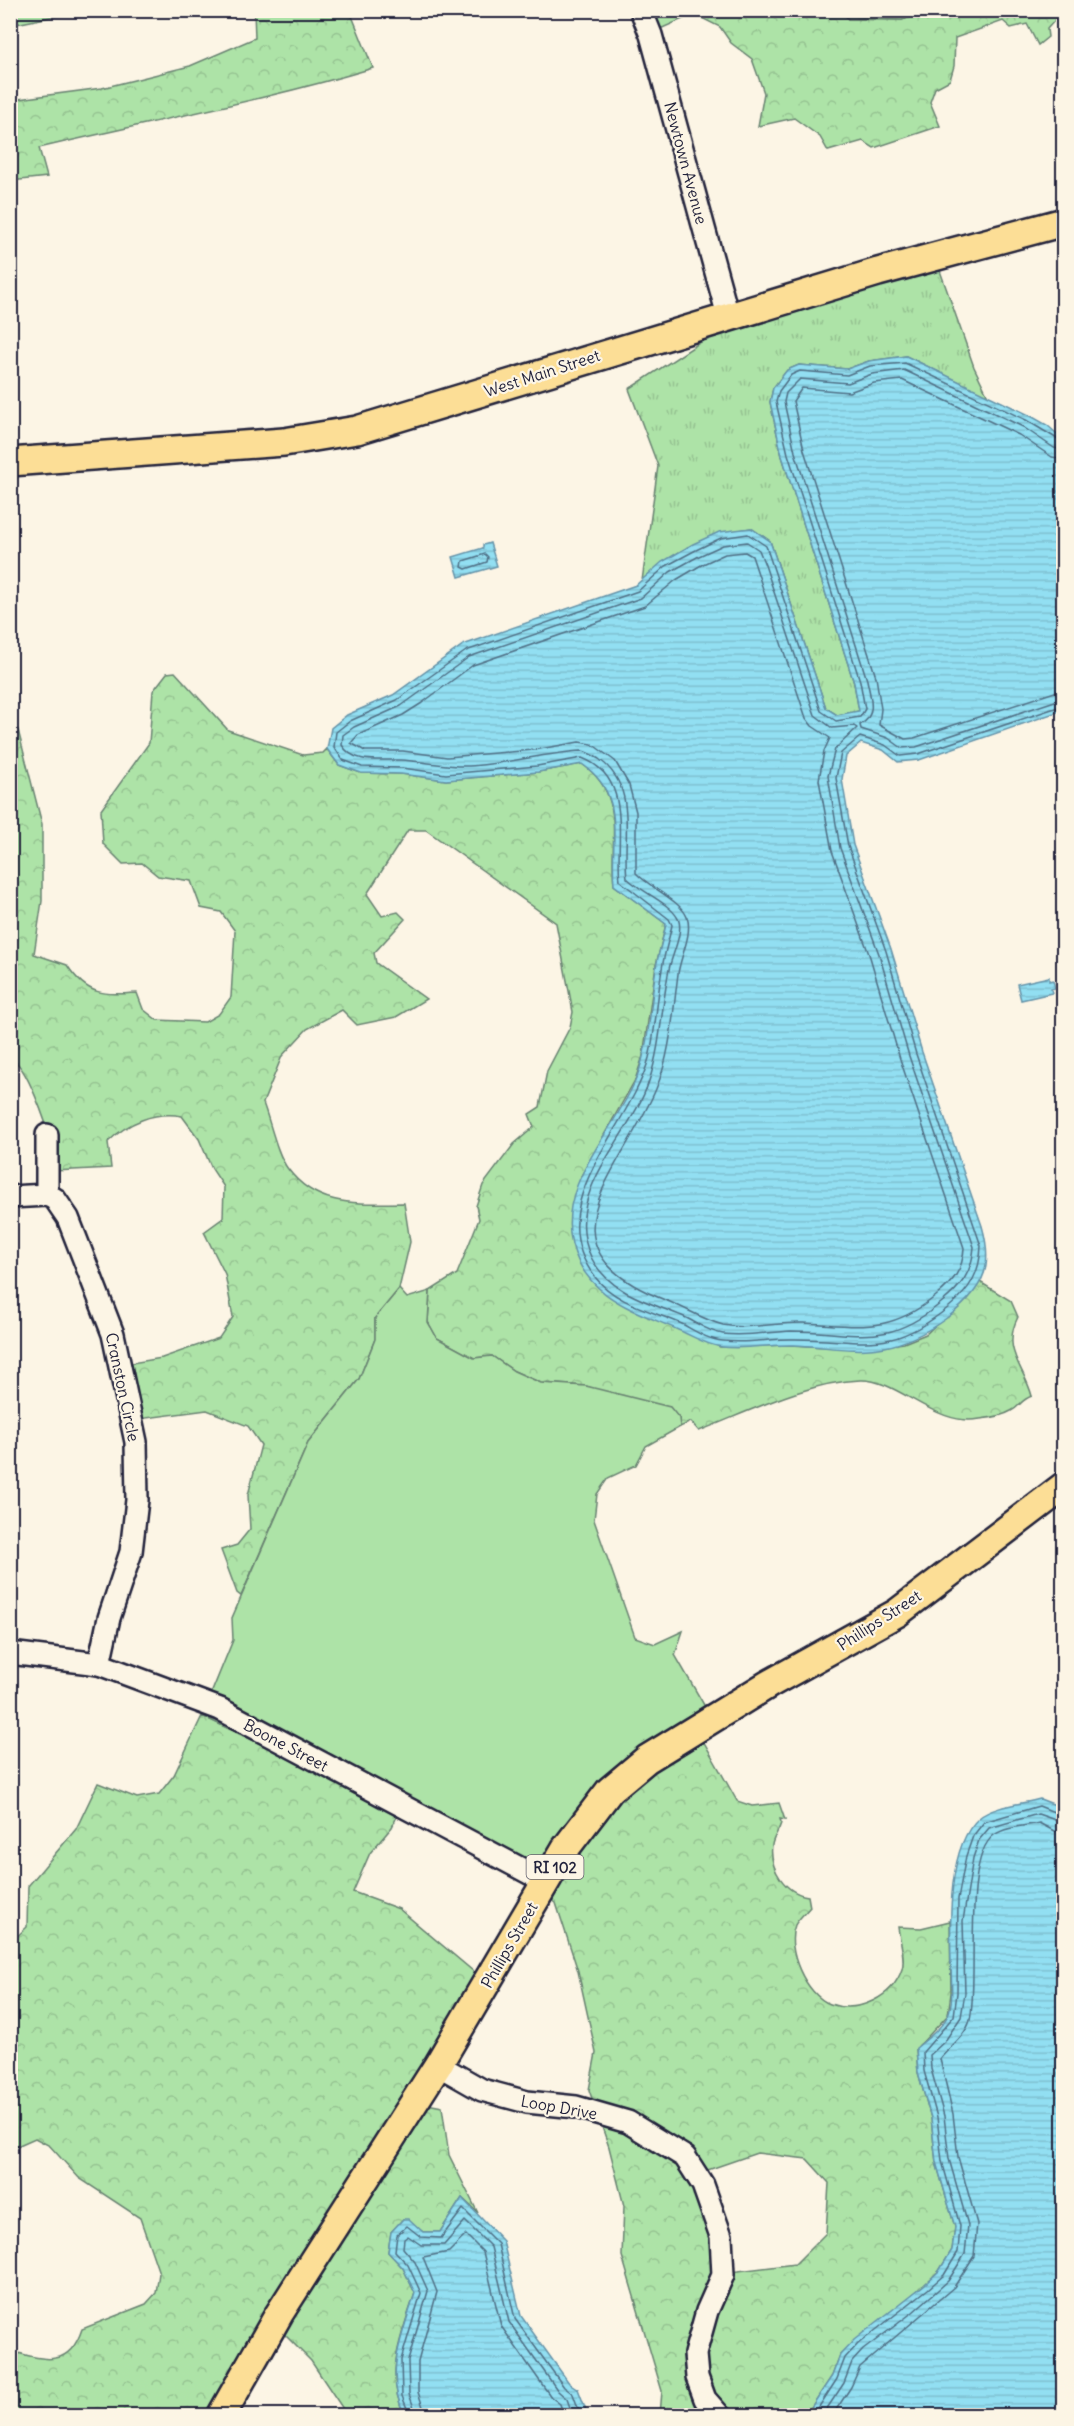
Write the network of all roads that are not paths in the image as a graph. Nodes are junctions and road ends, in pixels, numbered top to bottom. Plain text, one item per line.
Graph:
1 (641, 10) edge
2 (1064, 222) edge
3 (728, 316) junction
4 (10, 462) edge
5 (47, 1135) dead end
6 (46, 1195) junction
7 (10, 1197) edge
8 (1064, 1486) edge
9 (10, 1653) edge
10 (99, 1664) junction
11 (546, 1882) junction
12 (438, 2065) junction
13 (221, 2415) edge
14 (720, 2415) edge

1 - 3 street, Newtown Avenue
2 - 3 main road, West Main Street
3 - 4 main road, West Main Street
5 - 6 street
6 - 7 street
6 - 10 street, Cranston Circle
8 - 11 main road, Phillips Street / RI 102
9 - 10 street, Boone Street
10 - 11 street, Boone Street
11 - 12 main road, Phillips Street / RI 102
12 - 13 main road, Phillips Street / RI 102
12 - 14 street, Loop Drive

